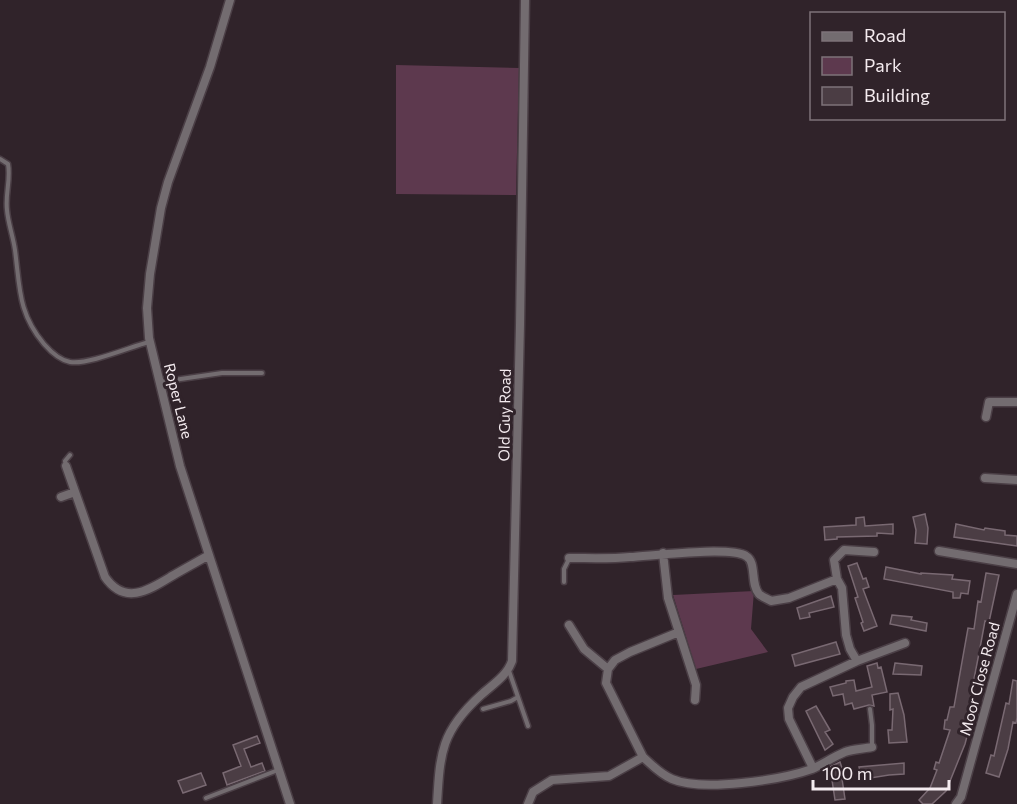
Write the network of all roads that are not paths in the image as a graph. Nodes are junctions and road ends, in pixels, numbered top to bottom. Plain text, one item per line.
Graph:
1 (230, 0) edge
2 (525, 0) edge
3 (0, 159) edge
4 (150, 341) junction
5 (262, 373) dead end
6 (159, 382) junction
7 (1017, 402) edge
8 (986, 417) dead end
9 (70, 455) dead end
10 (66, 466) joint
11 (985, 478) dead end
12 (1017, 480) edge
13 (75, 492) junction
14 (61, 497) dead end
15 (939, 551) dead end
16 (874, 552) dead end
17 (663, 554) junction
18 (209, 555) junction
19 (569, 558) joint
20 (1017, 564) edge
21 (837, 579) junction
22 (564, 582) dead end
23 (1017, 594) edge
24 (568, 625) dead end
25 (678, 633) junction
26 (905, 643) dead end
27 (857, 661) junction
28 (608, 669) junction
29 (508, 670) junction
30 (518, 697) junction
31 (695, 700) dead end
32 (483, 709) dead end
33 (870, 710) dead end
34 (528, 726) dead end
35 (872, 747) joint
36 (643, 757) junction
37 (813, 768) junction
38 (279, 770) junction
39 (206, 798) dead end
40 (290, 804) edge
41 (437, 804) edge
42 (528, 804) edge
43 (956, 804) edge

1 - 4 street, Roper Lane
2 - 29 street, Old Guy Road
3 - 4 lane
4 - 6 street, Roper Lane
5 - 6 lane
6 - 18 street, Roper Lane
7 - 8 street
9 - 10 lane
10 - 13 street
11 - 12 street
13 - 14 street
13 - 18 street
15 - 20 street
16 - 21 street
17 - 19 street
17 - 21 street
17 - 25 street
18 - 38 street, Roper Lane
19 - 22 lane
21 - 27 street
23 - 43 street, Moor Close Road
24 - 28 street
25 - 28 street
25 - 31 street
26 - 27 street
27 - 37 street
28 - 36 street
29 - 30 lane
29 - 41 street
30 - 32 lane
30 - 34 lane
33 - 35 lane
35 - 37 street
36 - 37 street
36 - 42 street
38 - 39 lane
38 - 40 street, Roper Lane

